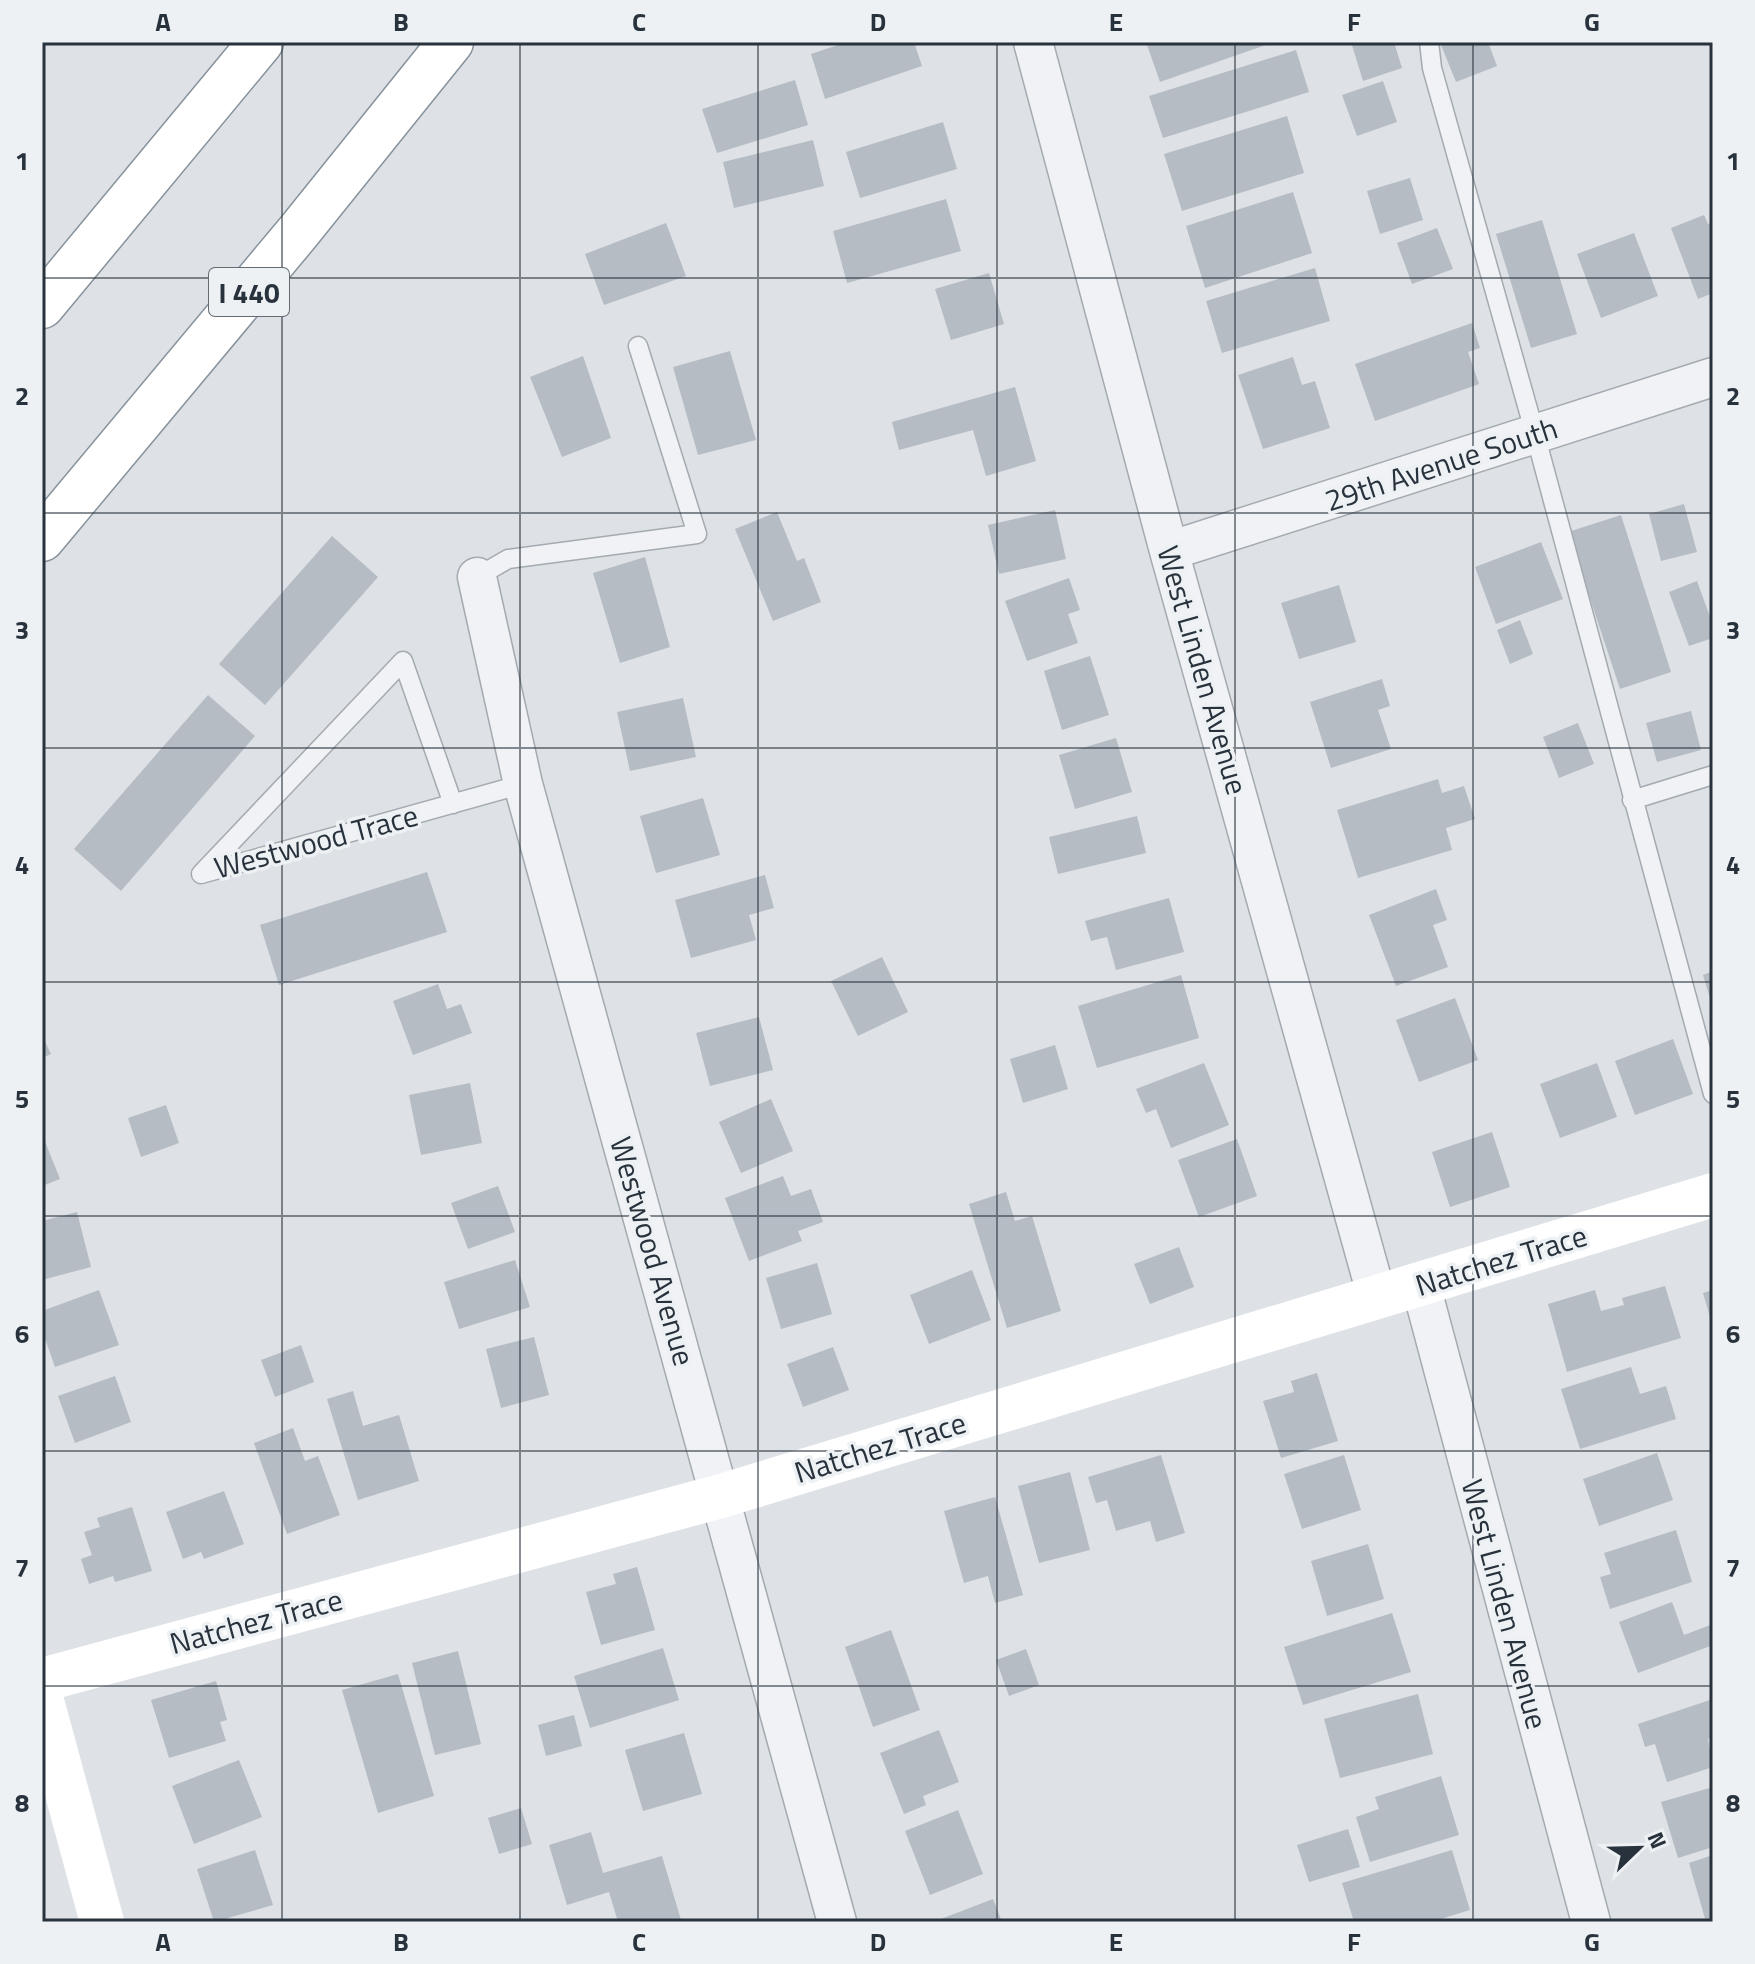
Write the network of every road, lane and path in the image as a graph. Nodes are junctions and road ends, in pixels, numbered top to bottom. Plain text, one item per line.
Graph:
1 (261, 42) edge
2 (451, 42) edge
3 (1033, 42) edge
4 (1429, 42) edge
5 (42, 306) edge
6 (638, 346) dead end
7 (1713, 377) edge
8 (1535, 434) junction
9 (42, 539) edge
10 (1169, 551) junction
11 (477, 577) joint
12 (1713, 775) edge
13 (523, 784) junction
14 (1632, 800) junction
15 (453, 804) junction
16 (1713, 1094) edge
17 (1713, 1195) edge
18 (1421, 1286) junction
19 (1377, 1297) junction
20 (721, 1496) junction
21 (42, 1680) edge
22 (42, 1701) edge
23 (102, 1922) edge
24 (837, 1922) edge
25 (1591, 1922) edge

1 - 5 main road
2 - 9 main road, I 440
3 - 10 street, West Linden Avenue
4 - 8 lane
6 - 11 lane
7 - 8 street, 29th Avenue South
8 - 10 street, 29th Avenue South
8 - 14 lane
10 - 19 street, West Linden Avenue
11 - 13 street, Westwood Avenue
12 - 14 lane
13 - 15 lane, Westwood Trace
13 - 20 street, Westwood Avenue
14 - 16 lane
15 - 15 lane, Westwood Trace
17 - 18 main road, Natchez Trace
18 - 19 main road, Natchez Trace
18 - 25 street, West Linden Avenue
19 - 20 main road, Natchez Trace
20 - 21 main road, Natchez Trace
20 - 24 street, Westwood Avenue
22 - 23 main road

